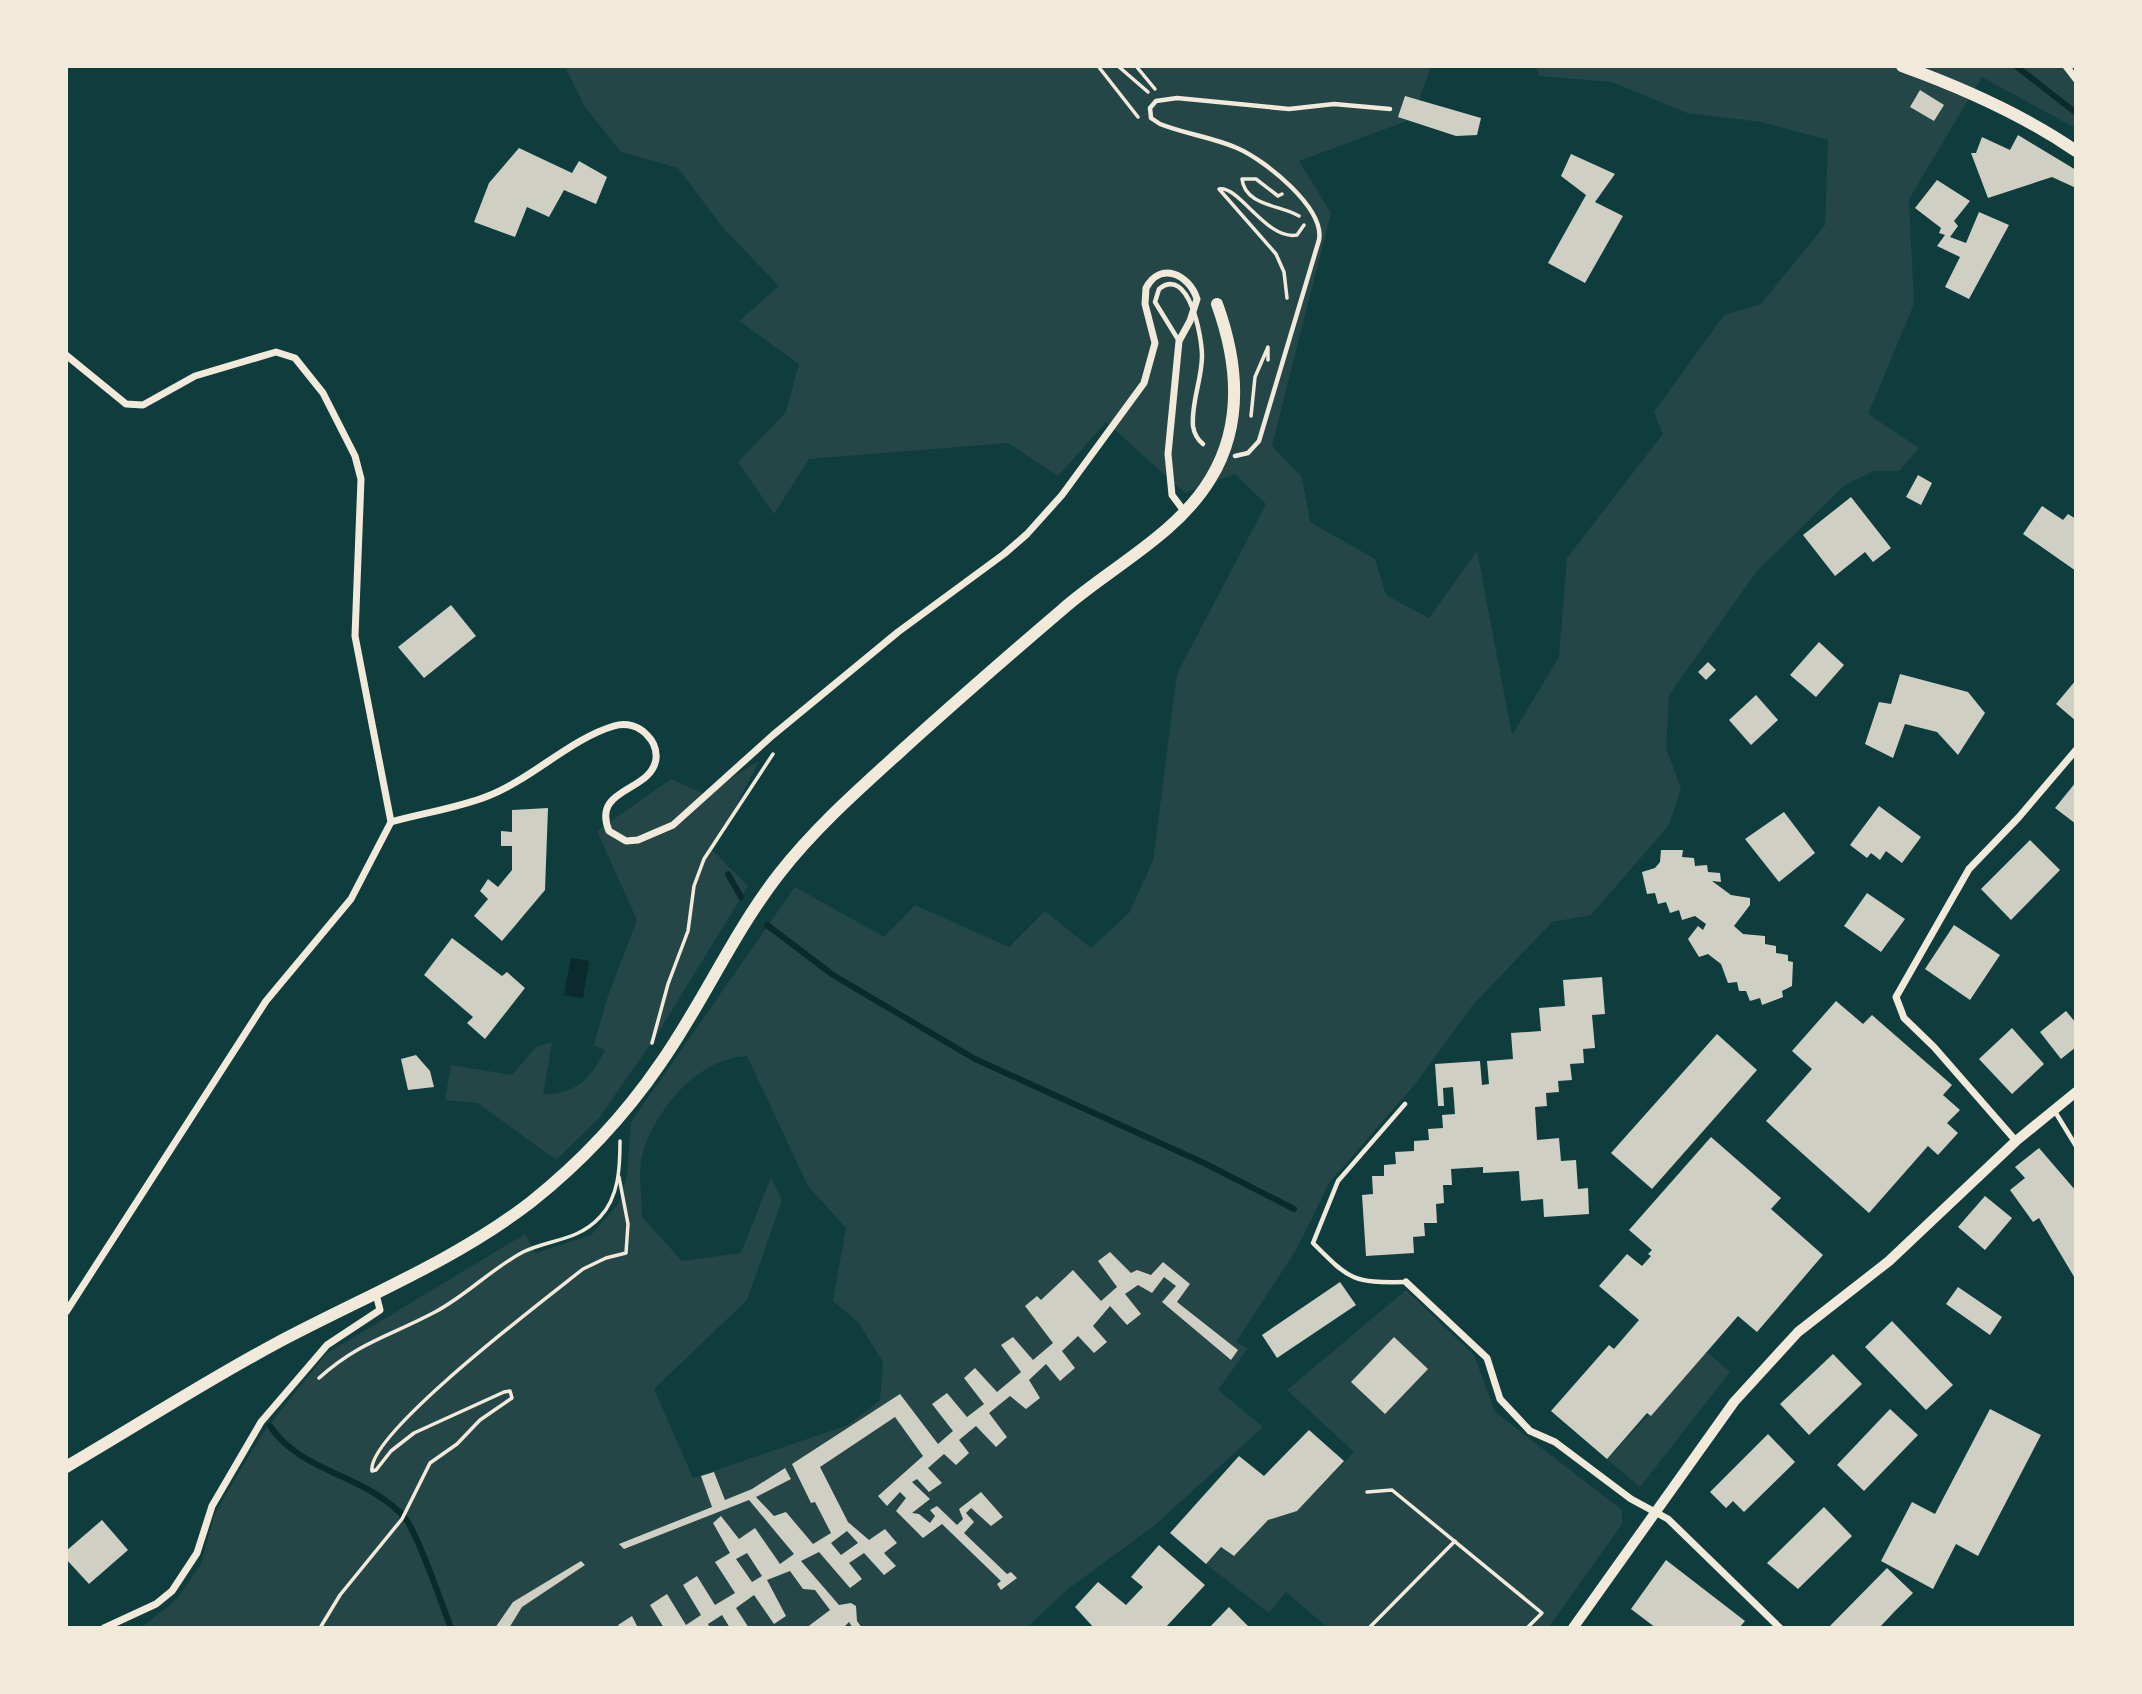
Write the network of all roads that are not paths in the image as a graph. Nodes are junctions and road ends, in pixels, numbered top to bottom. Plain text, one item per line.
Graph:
1 (1902, 66) edge
2 (2066, 66) edge
3 (2076, 79) edge
4 (1390, 109) dead end
5 (2076, 151) edge
6 (1217, 304) dead end
7 (1179, 341) junction
8 (66, 355) edge
9 (1203, 444) dead end
10 (1235, 456) dead end
11 (1184, 511) junction
12 (2076, 750) edge
13 (391, 822) junction
14 (2076, 1092) edge
15 (1405, 1104) dead end
16 (2054, 1109) junction
17 (2016, 1141) junction
18 (2076, 1146) edge
19 (1406, 1282) joint
20 (376, 1294) junction
21 (66, 1312) edge
22 (66, 1467) edge
23 (1657, 1512) junction
24 (104, 1628) edge
25 (1573, 1628) edge
26 (1780, 1628) edge

1 - 5 main road
2 - 3 street
4 - 10 lane
6 - 11 main road
7 - 9 lane
7 - 11 street
7 - 13 street
8 - 13 street
11 - 20 main road
12 - 17 street
13 - 21 street
14 - 16 street
15 - 19 lane
16 - 17 street
16 - 18 lane
17 - 23 street
19 - 23 street
20 - 22 main road
20 - 24 street
23 - 25 street
23 - 26 street

